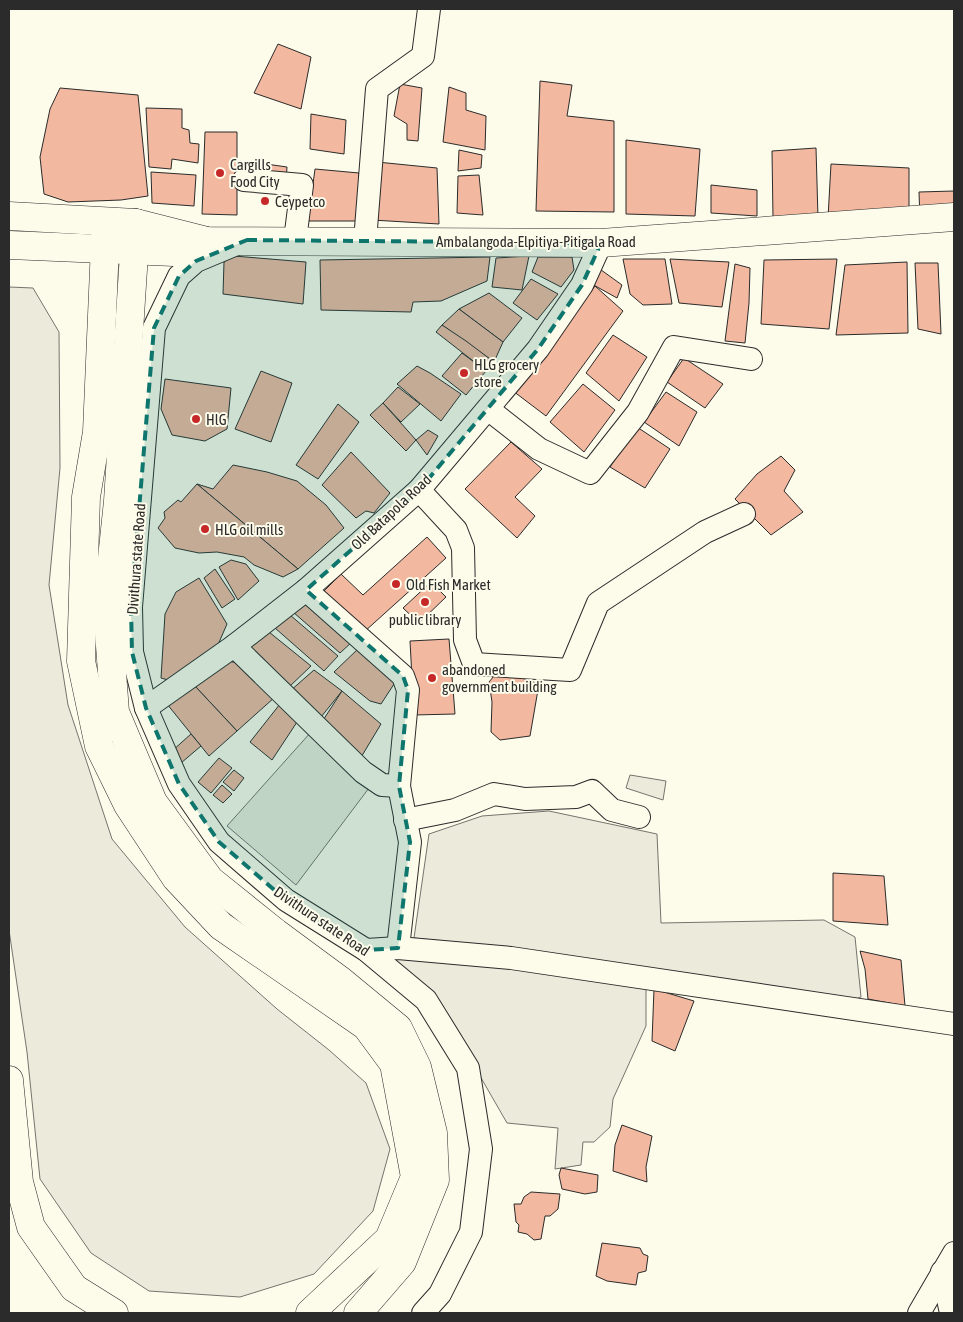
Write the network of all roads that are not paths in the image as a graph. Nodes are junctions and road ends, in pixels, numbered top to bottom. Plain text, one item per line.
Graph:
1 (429, 9) edge
2 (244, 180) dead end
3 (9, 216) edge
4 (954, 217) edge
5 (106, 222) junction
6 (136, 223) junction
7 (247, 240) junction
8 (295, 240) junction
9 (207, 241) junction
10 (365, 241) junction
11 (602, 243) junction
12 (9, 244) edge
13 (105, 249) junction
14 (136, 251) junction
15 (751, 359) dead end
16 (488, 409) junction
17 (419, 490) junction
18 (744, 514) dead end
19 (306, 590) junction
20 (234, 646) junction
21 (146, 708) junction
22 (399, 786) junction
23 (639, 817) dead end
24 (406, 820) junction
25 (398, 948) junction
26 (366, 950) junction
27 (954, 1024) edge
28 (9, 1080) edge
29 (954, 1253) edge
30 (942, 1272) junction
31 (114, 1313) edge
32 (310, 1313) edge
33 (358, 1313) edge
34 (423, 1313) edge
35 (919, 1313) edge
36 (951, 1313) edge

1 - 10 street
2 - 8 street
3 - 5 main road, Ambalangoda-Elpitiya-Pitigala Road
4 - 11 main road, Ambalangoda-Elpitiya-Pitigala Road
5 - 6 main road, Ambalangoda-Elpitiya-Pitigala Road
5 - 13 main road
6 - 9 main road, Ambalangoda-Elpitiya-Pitigala Road
6 - 14 main road
7 - 8 main road, Ambalangoda-Elpitiya-Pitigala Road
7 - 9 main road, Ambalangoda-Elpitiya-Pitigala Road
7 - 21 street, Divithura state Road
8 - 10 main road, Ambalangoda-Elpitiya-Pitigala Road
9 - 14 main road, Ambalangoda-Elpitiya-Pitigala Road
10 - 11 main road, Ambalangoda-Elpitiya-Pitigala Road
11 - 16 street, Old Batapola Road
12 - 13 main road, Ambalangoda-Elpitiya-Pitigala Road
13 - 14 main road, Ambalangoda-Elpitiya-Pitigala Road
13 - 32 main road
14 - 33 main road
15 - 16 street
16 - 17 street, Old Batapola Road
17 - 18 street
17 - 19 street, Old Batapola Road
19 - 20 street, Old Batapola Road
19 - 22 street
20 - 21 street, Old Batapola Road
20 - 22 street
21 - 26 street, Divithura state Road
22 - 24 street
23 - 24 street
24 - 25 street
25 - 26 street
25 - 27 street
26 - 34 street, Divithura state Road
28 - 31 main road
29 - 30 street
30 - 35 street
30 - 36 street

